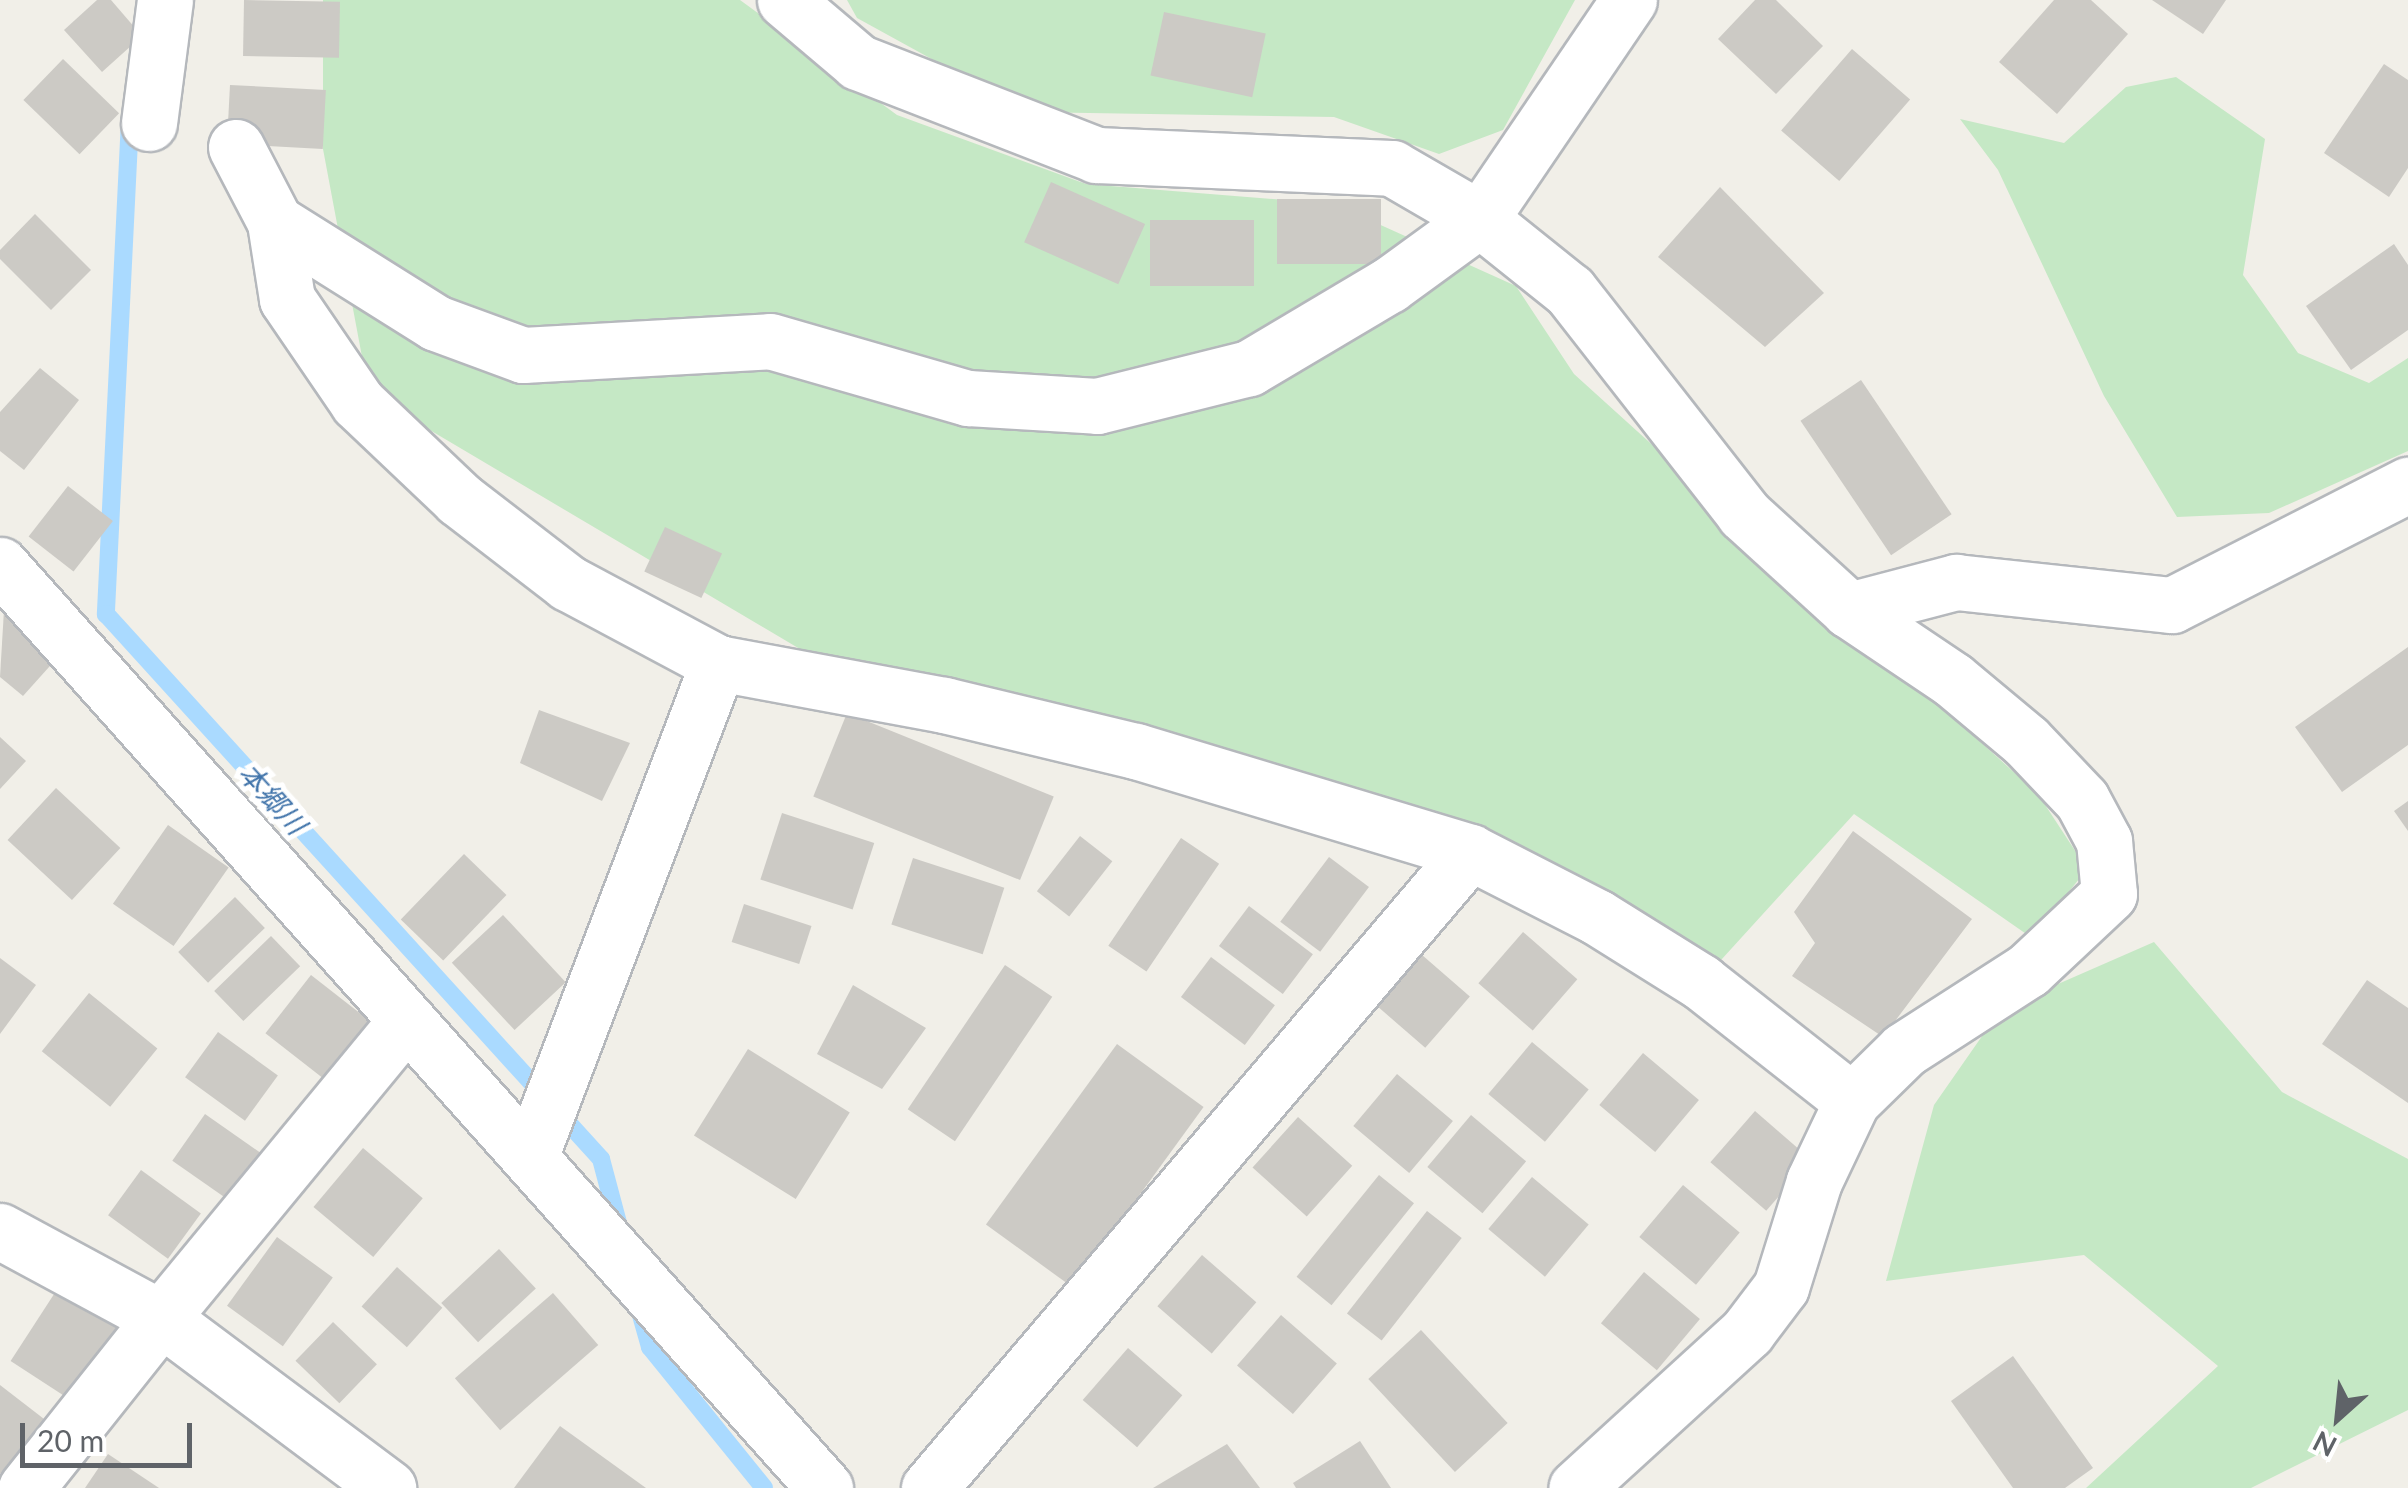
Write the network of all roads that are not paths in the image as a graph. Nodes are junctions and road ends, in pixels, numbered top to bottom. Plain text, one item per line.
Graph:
1 (166, 0) edge
2 (785, 0) edge
3 (1629, 0) edge
4 (149, 123) dead end
5 (236, 147) dead end
6 (1480, 218) junction
7 (275, 222) junction
8 (2408, 486) edge
9 (0, 565) edge
10 (1849, 610) junction
11 (718, 664) junction
12 (1470, 852) junction
13 (407, 1020) junction
14 (1852, 1101) junction
15 (533, 1150) junction
16 (0, 1231) edge
17 (160, 1318) junction
18 (26, 1488) edge
19 (388, 1488) edge
20 (824, 1488) edge
21 (929, 1488) edge
22 (1576, 1488) edge

1 - 4 street
2 - 6 street
3 - 6 street
5 - 7 street
6 - 7 street
6 - 10 street
7 - 11 street
8 - 10 street
9 - 13 street
10 - 14 street
11 - 12 street
11 - 15 street
12 - 14 street
12 - 21 street
13 - 15 street
13 - 17 street
14 - 22 street
15 - 20 street
16 - 17 street
17 - 18 street
17 - 19 street

